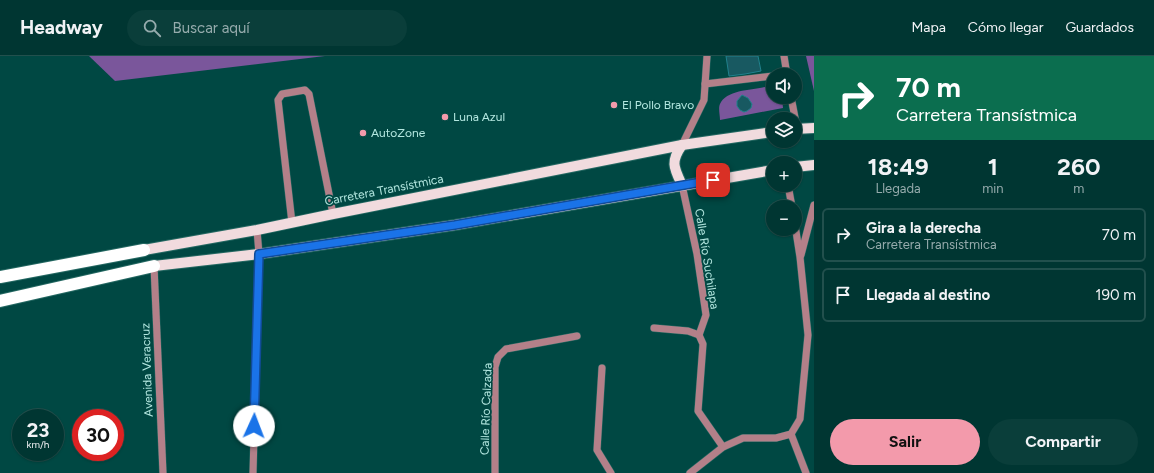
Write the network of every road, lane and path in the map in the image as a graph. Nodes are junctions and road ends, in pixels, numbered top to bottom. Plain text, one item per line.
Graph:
1 (707, 56) edge
2 (784, 56) edge
3 (786, 68) edge
4 (766, 77) edge
5 (705, 84) junction
6 (802, 128) edge
7 (814, 128) edge
8 (766, 133) edge
9 (682, 145) junction
10 (814, 165) edge
11 (802, 166) edge
12 (766, 171) edge
13 (682, 185) junction
14 (814, 205) edge
15 (333, 214) junction
16 (292, 223) junction
17 (257, 230) junction
18 (797, 236) edge
19 (144, 250) joint
20 (259, 254) junction
21 (800, 257) junction
22 (154, 266) junction
23 (0, 277) edge
24 (0, 301) edge
25 (654, 328) dead end
26 (699, 335) junction
27 (577, 336) dead end
28 (602, 368) dead end
29 (791, 434) junction
30 (723, 447) junction
31 (163, 473) edge
32 (253, 473) edge
33 (495, 473) edge
34 (611, 473) edge
35 (690, 473) edge
36 (806, 473) edge

1 - 5 street
2 - 3 street
4 - 5 street
5 - 9 street
6 - 7 main road
8 - 9 main road, Carretera Transístmica
9 - 13 main road
9 - 15 main road, Carretera Transístmica
10 - 11 main road
12 - 13 main road
13 - 20 main road
13 - 26 street, Calle Río Suchilapa
14 - 21 street
15 - 16 main road, Carretera Transístmica
15 - 16 street
16 - 17 main road, Carretera Transístmica
17 - 19 main road, Carretera Transístmica
17 - 20 street
18 - 21 street
19 - 23 highway, Carretera Transístmica
20 - 22 main road
20 - 32 street
21 - 29 street
22 - 24 highway
22 - 31 street, Avenida Veracruz
25 - 26 street
26 - 30 street
27 - 33 street, Calle Río Calzada
28 - 34 street
29 - 30 street
29 - 36 street
30 - 35 street

